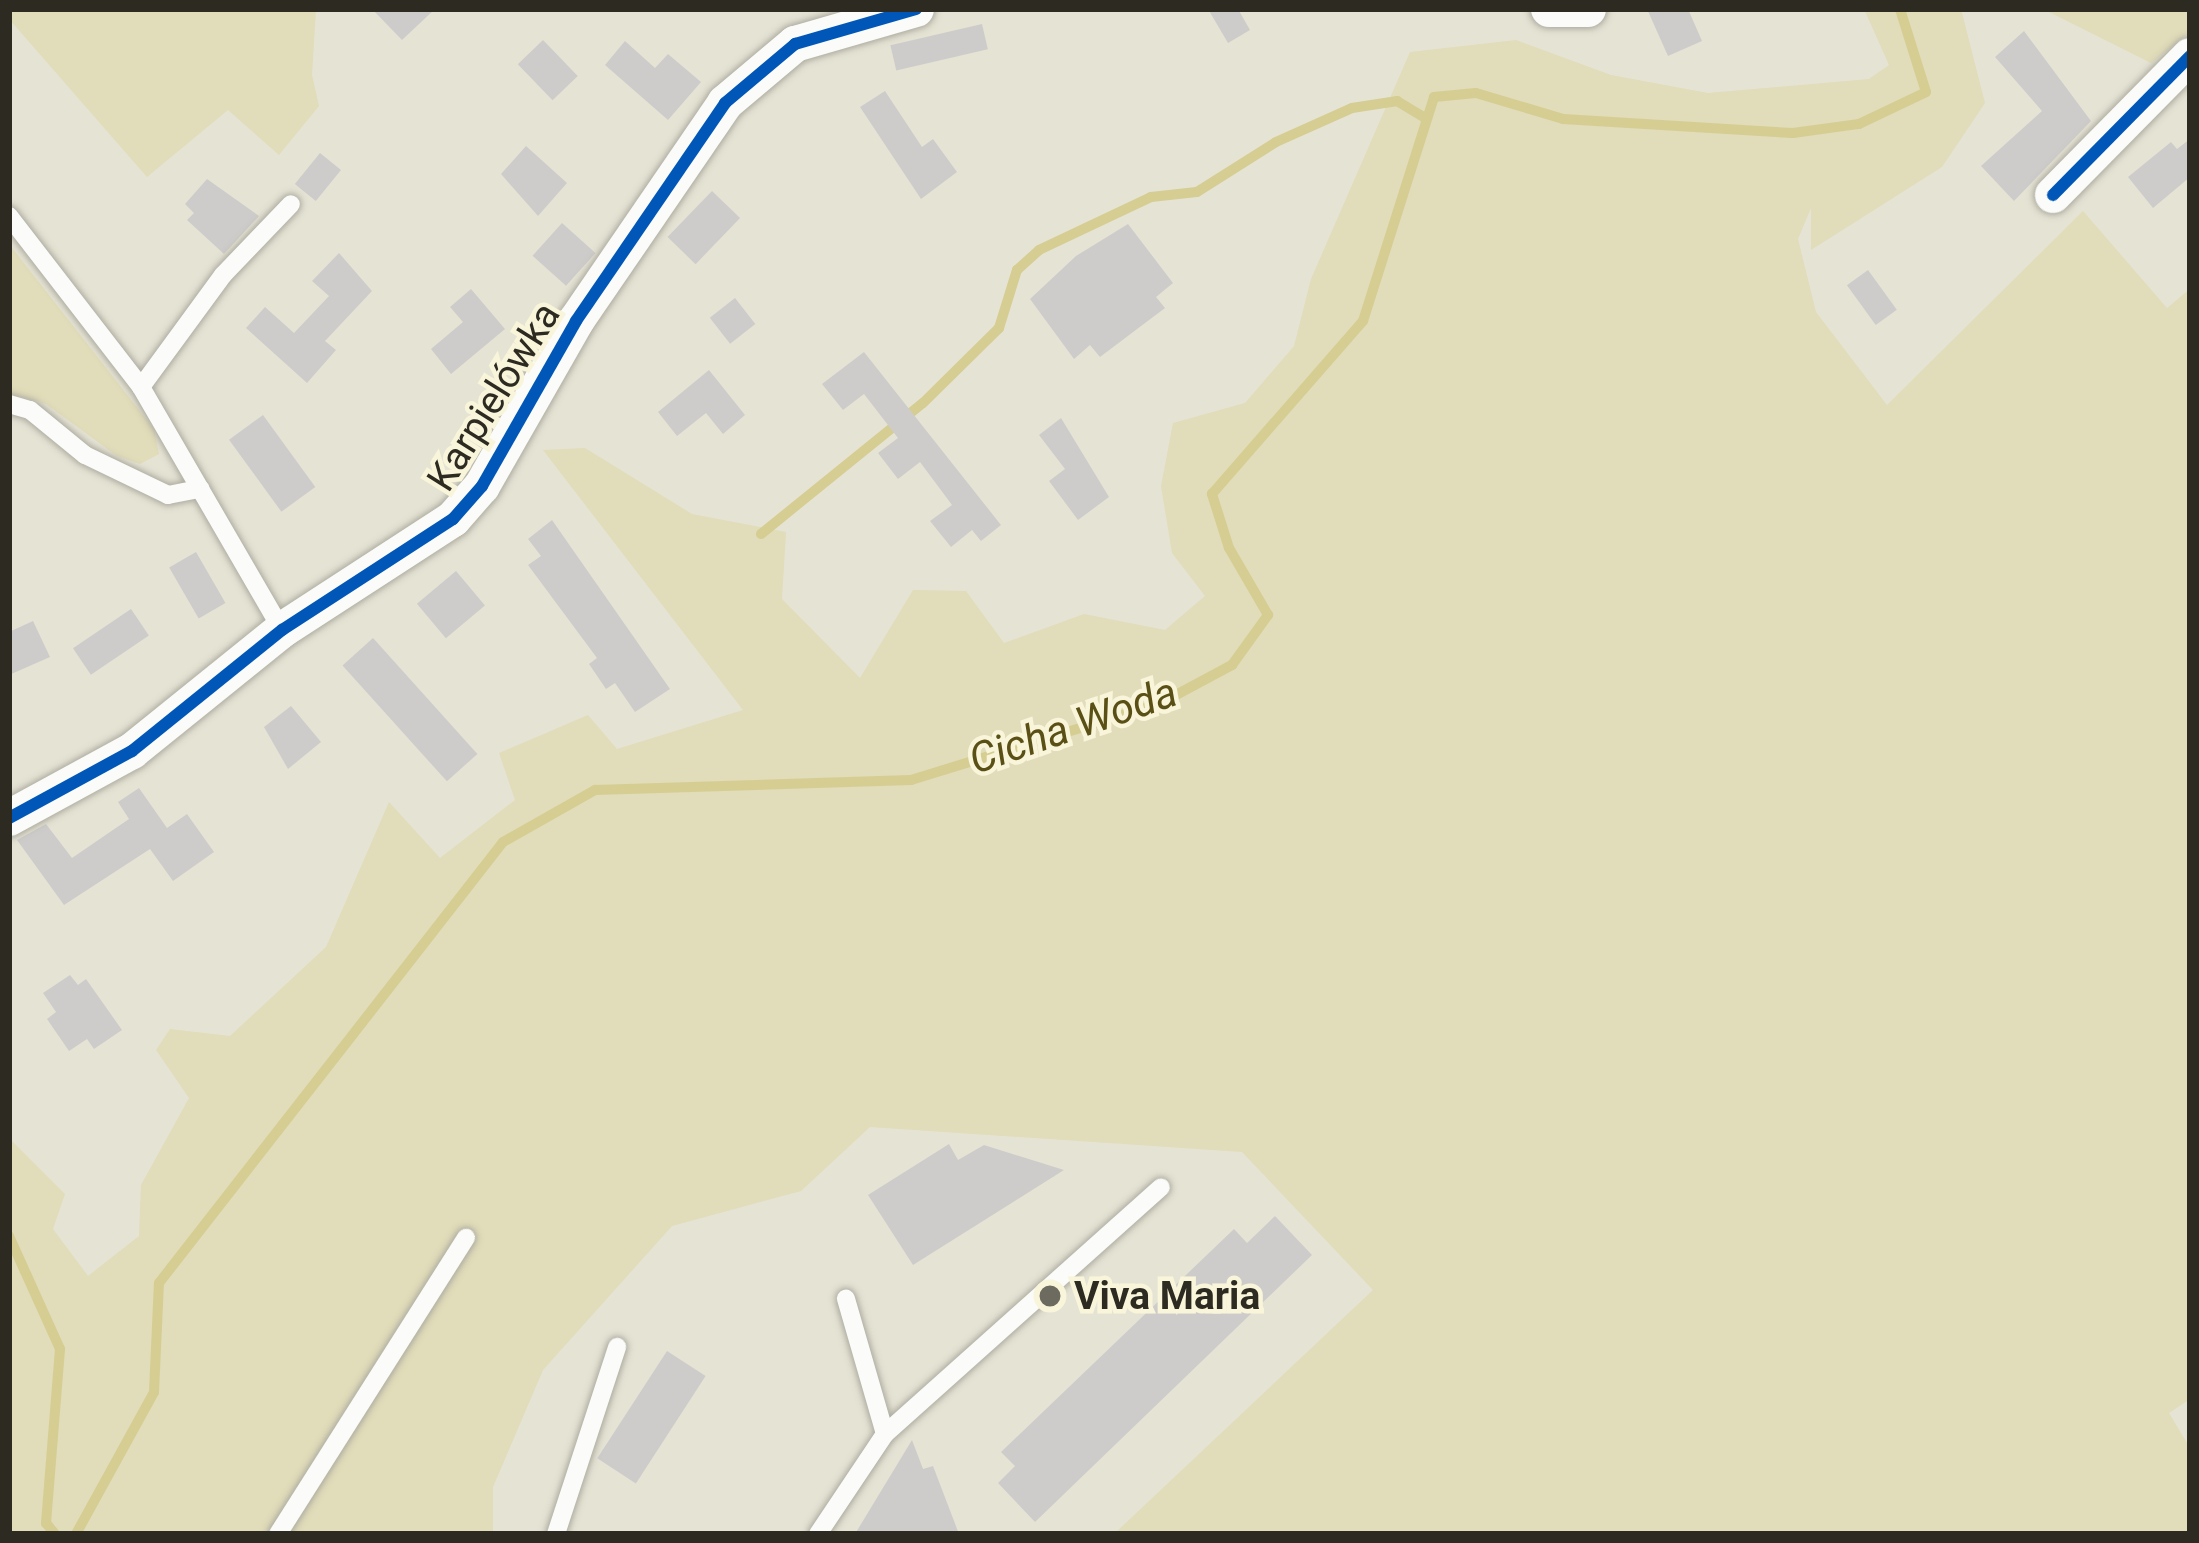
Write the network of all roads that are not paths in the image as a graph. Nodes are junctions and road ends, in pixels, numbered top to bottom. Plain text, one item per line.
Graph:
1 (916, 9) edge
2 (1549, 9) edge
3 (1588, 9) edge
4 (2190, 56) edge
5 (2054, 196) dead end
6 (291, 204) dead end
7 (9, 216) edge
8 (141, 387) junction
9 (9, 404) edge
10 (200, 489) junction
11 (282, 630) junction
12 (9, 818) edge
13 (1161, 1187) dead end
14 (466, 1238) dead end
15 (846, 1299) dead end
16 (617, 1347) dead end
17 (885, 1435) junction
18 (278, 1534) edge
19 (556, 1534) edge
20 (818, 1534) edge

1 - 11 street, Karpielówka
2 - 3 street
4 - 5 street
6 - 8 lane
7 - 8 lane
8 - 10 lane
9 - 10 lane
10 - 11 lane
11 - 12 street, Karpielówka
13 - 17 lane
14 - 18 lane
15 - 17 lane
16 - 19 lane
17 - 20 lane

